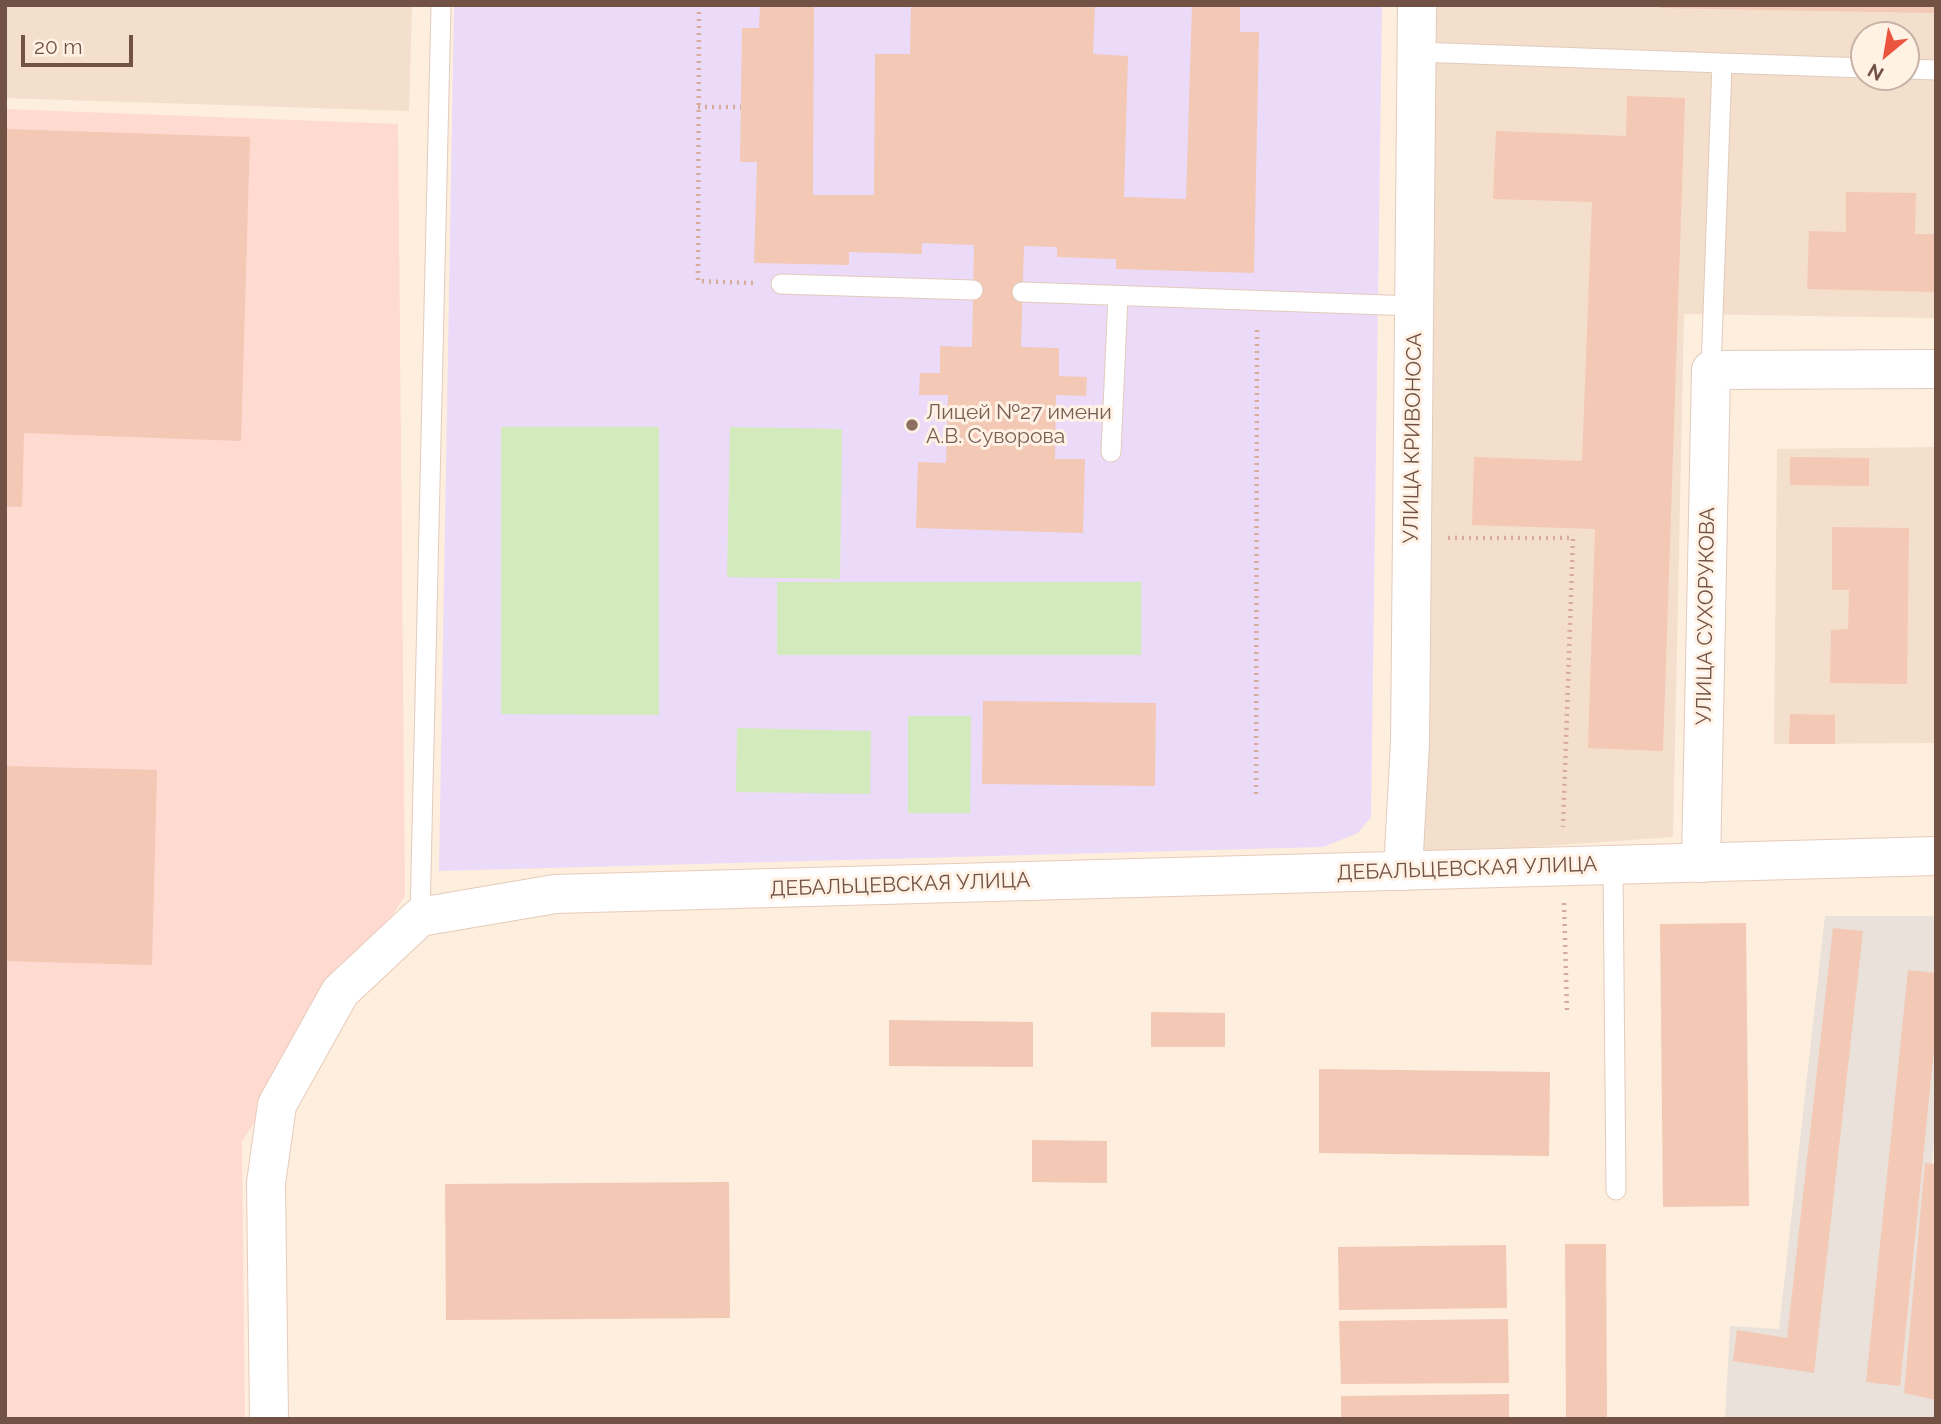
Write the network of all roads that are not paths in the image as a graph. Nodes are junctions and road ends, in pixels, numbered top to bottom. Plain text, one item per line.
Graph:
1 (440, 5) edge
2 (1417, 5) edge
3 (1417, 52) junction
4 (1722, 63) junction
5 (1850, 68) edge
6 (781, 284) road end
7 (973, 290) dead end
8 (1022, 292) dead end
9 (1118, 296) junction
10 (1414, 306) junction
11 (1936, 369) edge
12 (1711, 370) junction
13 (1111, 452) dead end
14 (1936, 856) edge
15 (1701, 863) junction
16 (1613, 866) junction
17 (1403, 871) junction
18 (420, 916) junction
19 (1616, 1190) dead end
20 (269, 1419) edge

1 - 18 lane
2 - 3 street, УЛИЦА КРИВОНОСА
3 - 4 lane
3 - 10 street, УЛИЦА КРИВОНОСА
4 - 5 lane
4 - 12 lane
6 - 7 lane
8 - 9 lane
9 - 10 lane
9 - 13 lane
10 - 17 street, УЛИЦА КРИВОНОСА
11 - 12 street
12 - 15 street, УЛИЦА СУХОРУКОВА
14 - 15 street, ДЕБАЛЬЦЕВСКАЯ УЛИЦА
15 - 16 street, ДЕБАЛЬЦЕВСКАЯ УЛИЦА
16 - 17 street, ДЕБАЛЬЦЕВСКАЯ УЛИЦА
16 - 19 lane
17 - 18 street, ДЕБАЛЬЦЕВСКАЯ УЛИЦА
18 - 20 street

